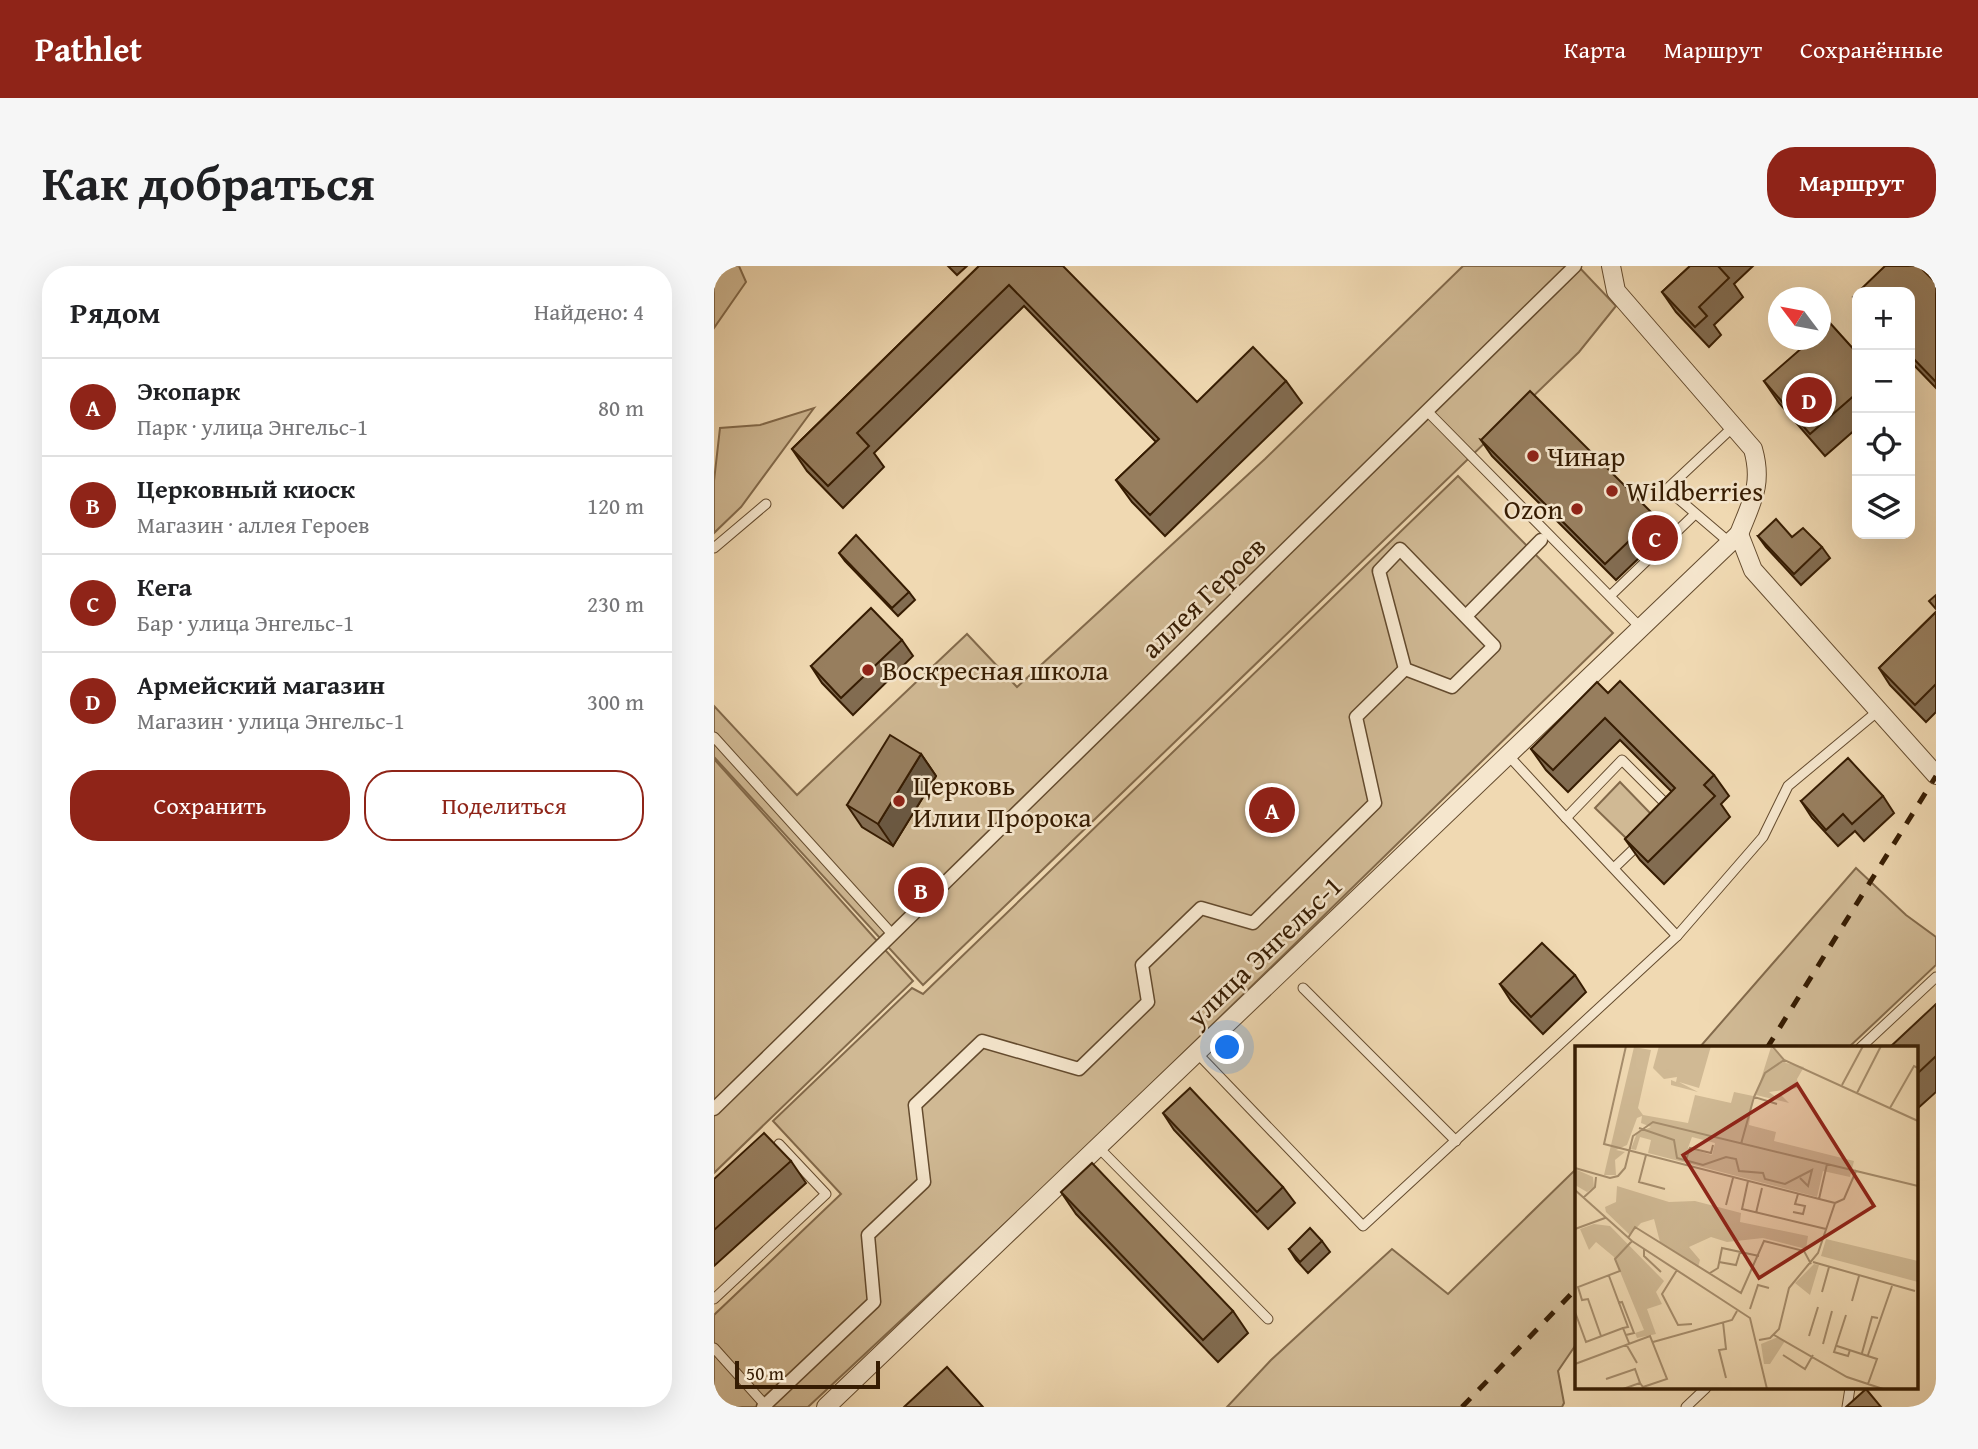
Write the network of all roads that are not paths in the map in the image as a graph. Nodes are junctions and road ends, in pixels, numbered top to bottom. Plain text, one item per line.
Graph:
1 (1575, 266) edge
2 (1611, 266) edge
3 (1427, 411) junction
4 (1734, 426) junction
5 (766, 504) dead end
6 (1695, 514) junction
7 (1734, 538) junction
8 (1541, 540) dead end
9 (714, 548) edge
10 (1609, 596) junction
11 (1467, 615) junction
12 (1640, 627) junction
13 (1405, 669) junction
14 (1878, 711) junction
15 (714, 737) edge
16 (1507, 754) junction
17 (1936, 775) edge
18 (1566, 818) junction
19 (1663, 820) edge
20 (1644, 839) edge
21 (1614, 869) junction
22 (893, 935) junction
23 (1677, 936) junction
24 (1936, 977) edge
25 (1303, 988) dead end
26 (1862, 1046) edge
27 (1196, 1052) junction
28 (714, 1109) edge
29 (1456, 1140) junction
30 (779, 1144) edge
31 (1098, 1147) junction
32 (714, 1299) edge
33 (1268, 1319) dead end
34 (714, 1348) edge
35 (1704, 1390) edge
36 (765, 1406) edge
37 (825, 1407) edge
38 (1686, 1407) edge

1 - 3 street, аллея Героев
2 - 4 street, улица Энгельс-1
3 - 10 lane
3 - 22 street, аллея Героев
4 - 6 lane
4 - 7 street, улица Энгельс-1
5 - 9 lane
6 - 7 lane
6 - 10 lane
7 - 12 street, улица Энгельс-1
7 - 14 street
8 - 11 street
10 - 12 lane
11 - 13 street
11 - 13 street
12 - 16 street, улица Энгельс-1
13 - 36 street
14 - 17 street
14 - 23 lane
15 - 22 lane
16 - 18 lane
16 - 27 street, улица Энгельс-1
18 - 19 lane
18 - 21 lane
20 - 21 lane
21 - 23 lane
22 - 28 street, аллея Героев
23 - 29 lane
24 - 26 lane
25 - 29 lane
27 - 29 lane
27 - 31 street, улица Энгельс-1
30 - 32 lane
31 - 33 lane
31 - 37 street, улица Энгельс-1
34 - 36 lane
35 - 38 lane

